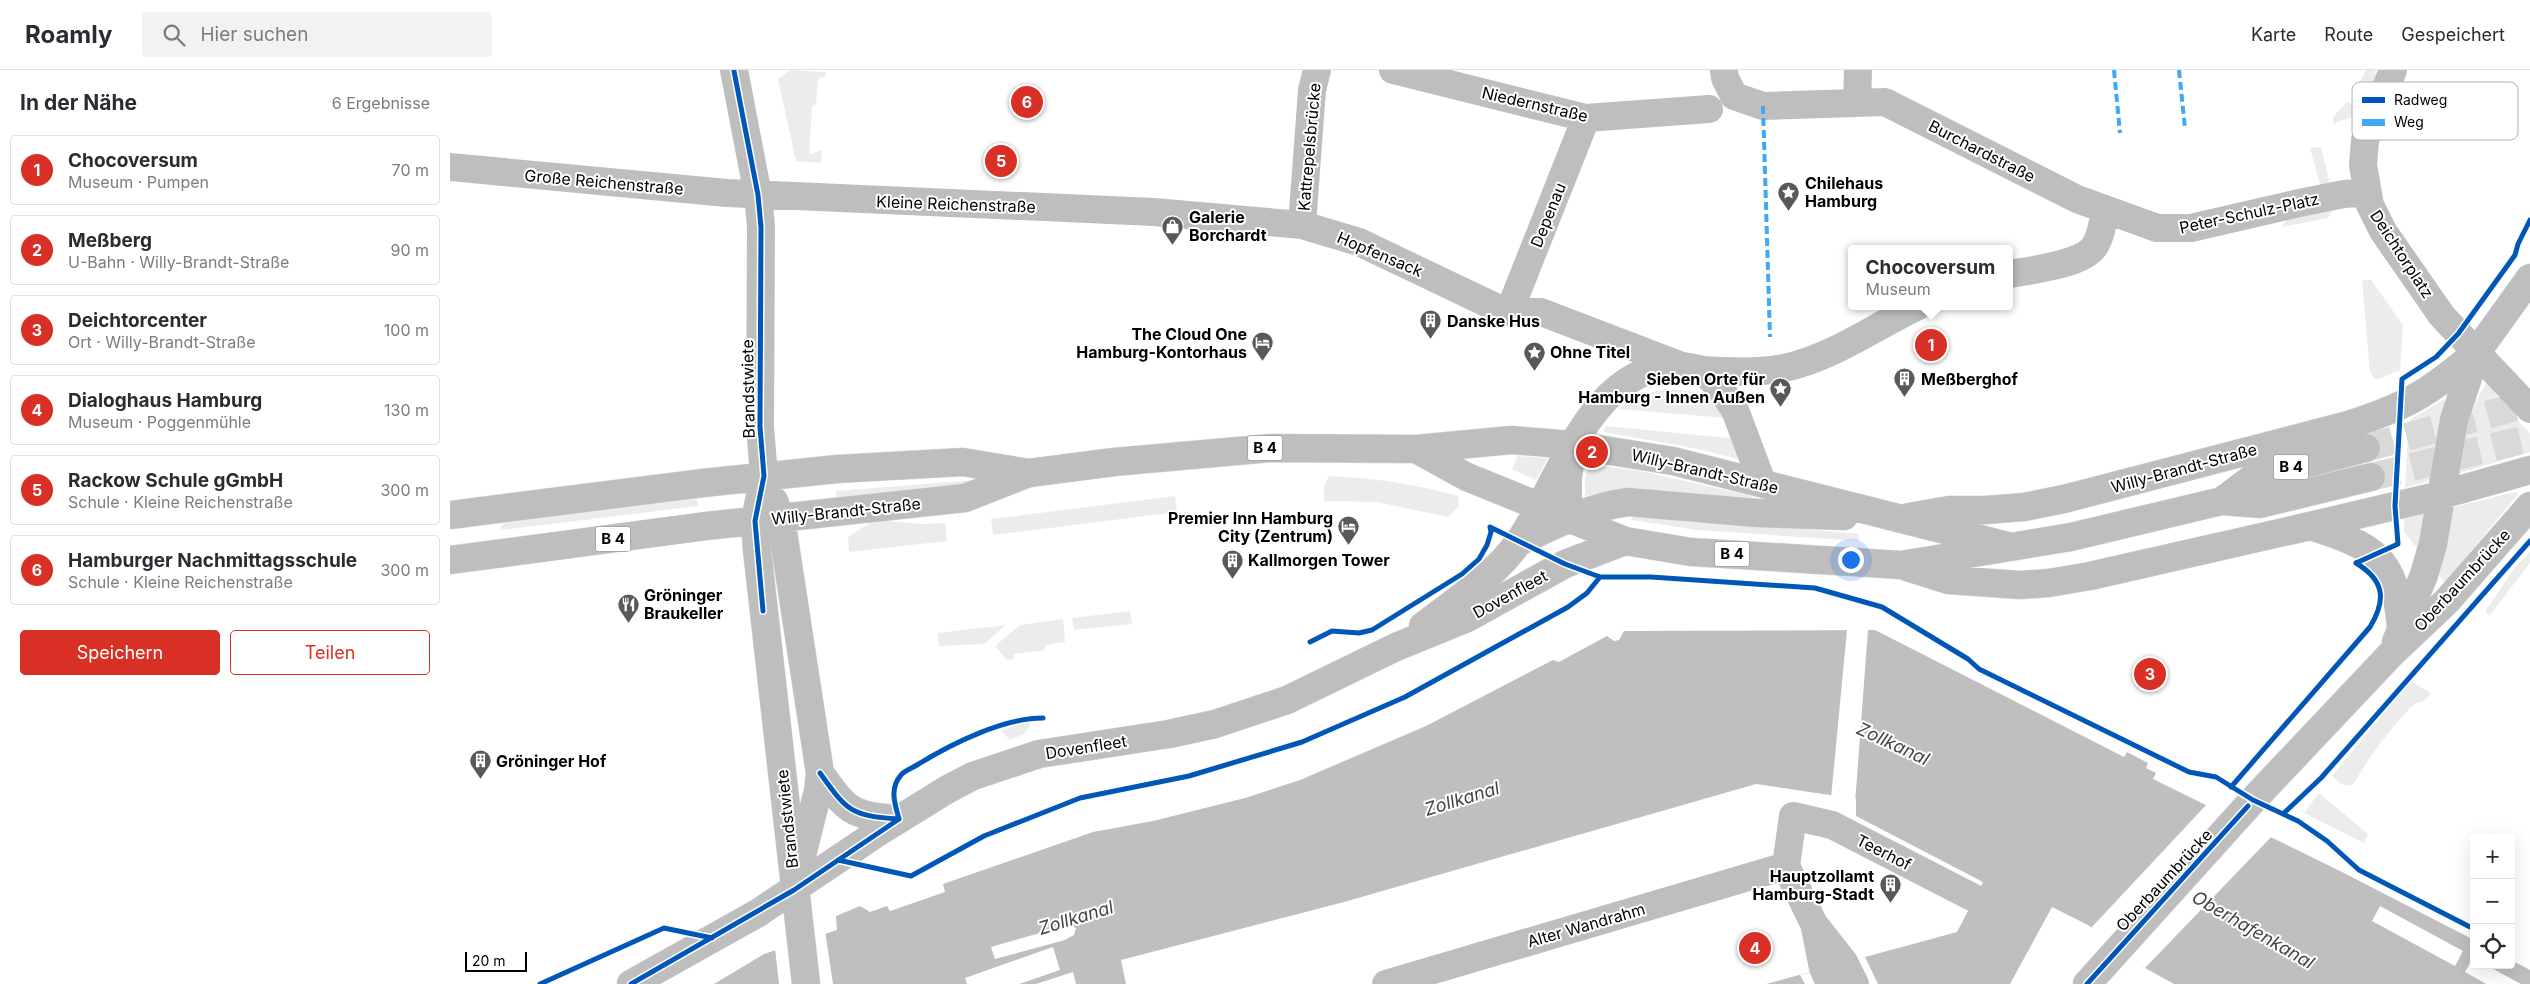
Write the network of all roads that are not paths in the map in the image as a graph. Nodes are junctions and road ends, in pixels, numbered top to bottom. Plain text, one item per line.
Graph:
1 (734, 70) edge
2 (1317, 70) edge
3 (1393, 70) edge
4 (1724, 70) edge
5 (1858, 70) edge
6 (2393, 70) edge
7 (2388, 82) edge
8 (1858, 102) junction
9 (1709, 109) dead end
10 (1586, 118) junction
11 (2365, 140) edge
12 (450, 167) edge
13 (2367, 192) junction
14 (758, 196) junction
15 (2105, 210) junction
16 (1154, 212) joint
17 (1302, 225) junction
18 (2013, 273) edge
19 (2530, 278) edge
20 (1910, 310) edge
21 (1509, 312) junction
22 (2476, 353) junction
23 (1692, 368) junction
24 (2530, 409) edge
25 (1573, 444) junction
26 (2366, 448) tunnel mouth
27 (1416, 449) junction
28 (2530, 470) edge
29 (1029, 473) junction
30 (764, 476) junction
31 (2371, 477) tunnel mouth
32 (1762, 482) junction
33 (2441, 495) junction
34 (2222, 501) junction
35 (1540, 506) junction
36 (2530, 506) edge
37 (450, 515) edge
38 (1568, 518) junction
39 (1902, 519) junction
40 (768, 520) junction
41 (2310, 526) junction
42 (1521, 541) junction
43 (1625, 541) junction
44 (2008, 546) junction
45 (450, 560) edge
46 (1902, 565) junction
47 (2401, 627) junction
48 (1396, 647) junction
49 (2392, 653) junction
50 (820, 773) junction
51 (898, 819) junction
52 (1786, 866) junction
53 (794, 890) junction
54 (1972, 897) dead end
55 (1838, 975) edge
56 (631, 984) edge
57 (806, 984) edge
58 (1386, 984) edge
59 (2087, 984) edge

1 - 14 main road, Brandstwiete
2 - 17 main road, Kattrepelsbrücke
3 - 10 main road, Niedernstraße
4 - 8 main road, Burchardstraße
5 - 8 main road
6 - 7 main road, Deichtorplatz
8 - 15 main road, Burchardstraße
9 - 10 main road, Niedernstraße
10 - 21 main road, Depenau
11 - 13 main road, Deichtorplatz
12 - 14 main road, Große Reichenstraße
13 - 15 main road, Peter-Schulz-Platz
13 - 22 main road, Deichtorplatz
14 - 16 main road, Kleine Reichenstraße
14 - 30 main road, Brandstwiete
15 - 18 main road
16 - 17 main road, Hopfensack
17 - 21 main road, Hopfensack
19 - 22 main road
20 - 23 main road
21 - 23 main road
22 - 24 main road, Deichtorplatz
22 - 33 main road
22 - 39 main road, Willy-Brandt-Straße / B 4
23 - 25 main road, Dovenfleet
23 - 32 main road
25 - 27 main road, Willy-Brandt-Straße / B 4
25 - 32 main road, Willy-Brandt-Straße / B 4
25 - 35 main road, Dovenfleet
25 - 38 main road
26 - 34 main road, Willy-Brandt-Straße / B 4
27 - 29 main road, Willy-Brandt-Straße / B 4
27 - 35 main road, Willy-Brandt-Straße / B 4
28 - 33 main road
29 - 30 main road, Willy-Brandt-Straße / B 4
29 - 40 main road, Willy-Brandt-Straße / B 4
30 - 37 main road, Willy-Brandt-Straße / B 4
30 - 40 main road, Brandstwiete
31 - 34 main road, Willy-Brandt-Straße / B 4
32 - 39 main road, Willy-Brandt-Straße / B 4
33 - 41 main road, Willy-Brandt-Straße / B 4
33 - 47 main road, Oberbaumbrücke
34 - 44 main road, Willy-Brandt-Straße / B 4
35 - 38 main road, Willy-Brandt-Straße / B 4
35 - 42 main road, Dovenfleet
36 - 49 main road, Oberbaumbrücke
38 - 39 main road, Willy-Brandt-Straße
38 - 42 main road, Dovenfleet
38 - 43 main road, Willy-Brandt-Straße / B 4
39 - 44 main road, Willy-Brandt-Straße / B 4
40 - 45 main road, Willy-Brandt-Straße / B 4
40 - 50 main road, Brandstwiete
40 - 53 main road, Brandstwiete
41 - 46 main road, Willy-Brandt-Straße / B 4
41 - 47 main road
42 - 48 main road, Dovenfleet
43 - 46 main road, Willy-Brandt-Straße / B 4
43 - 48 main road, Dovenfleet
44 - 46 main road, Willy-Brandt-Straße / B 4
47 - 49 main road, Oberbaumbrücke
48 - 51 main road, Dovenfleet
49 - 59 main road, Oberbaumbrücke
50 - 51 main road
50 - 53 main road, Brandstwiete
51 - 53 main road, Dovenfleet
52 - 54 main road, Teerhof
52 - 55 main road
52 - 58 main road, Alter Wandrahm
53 - 56 main road, Dovenfleet
53 - 57 main road

